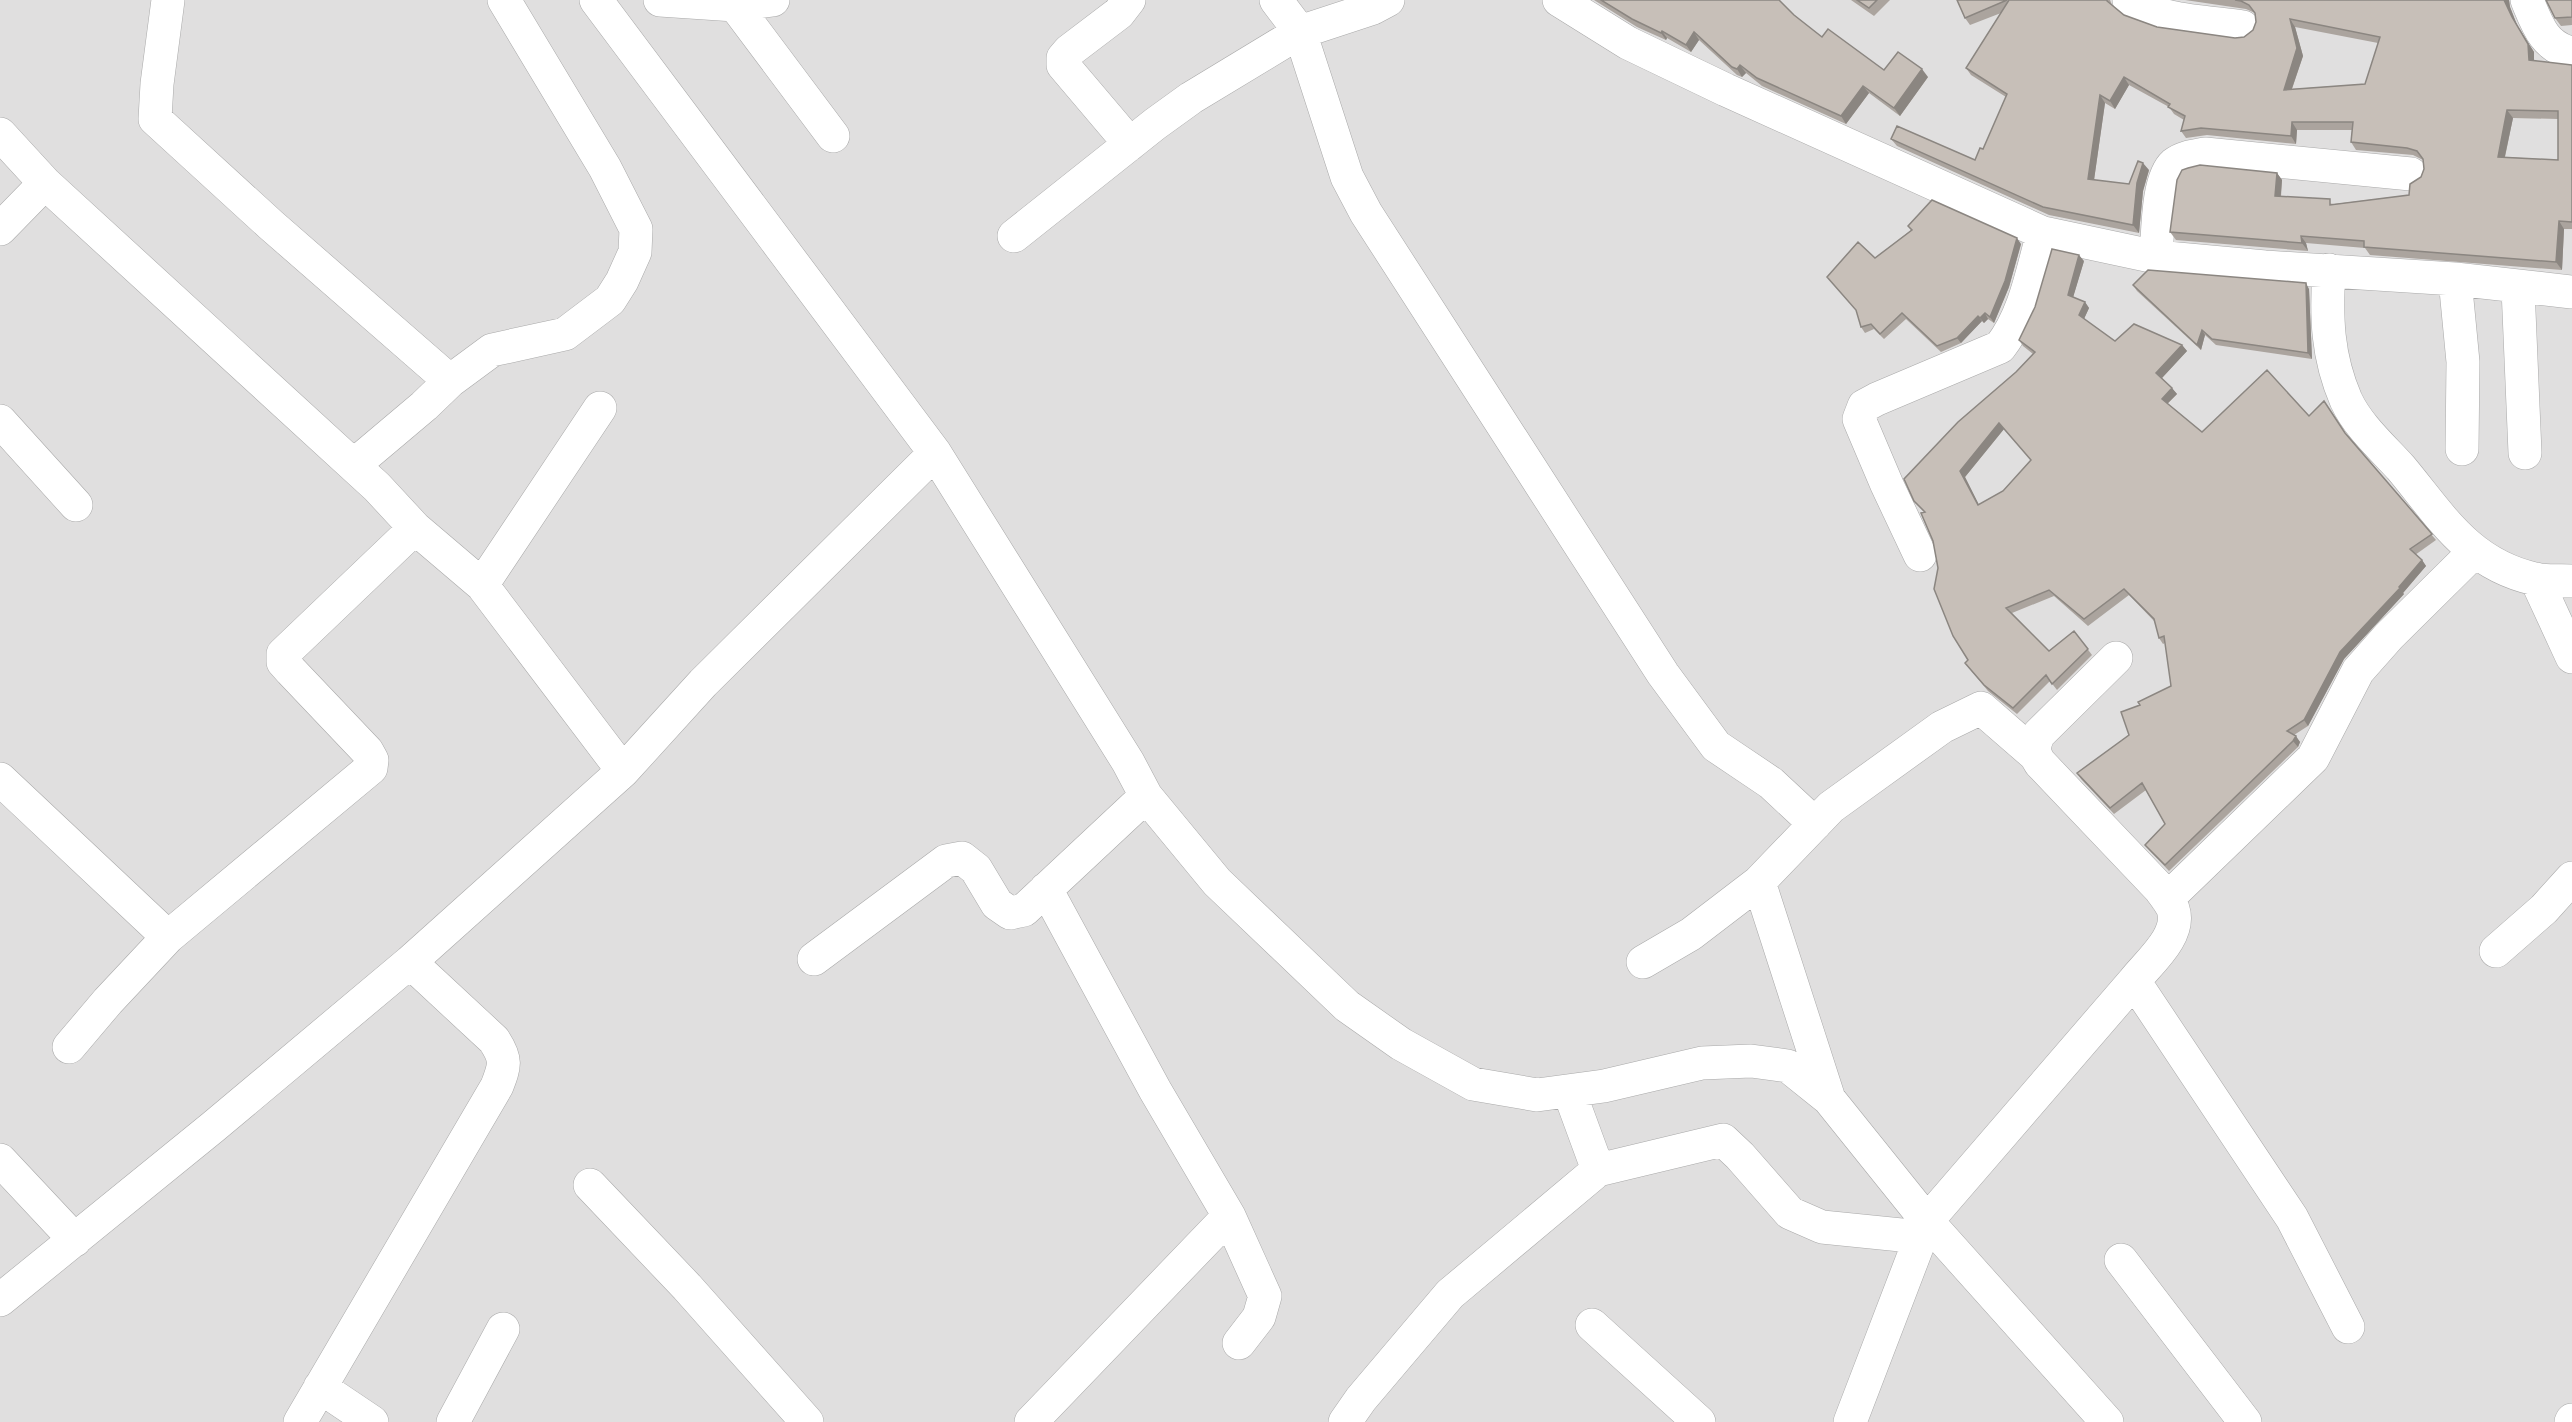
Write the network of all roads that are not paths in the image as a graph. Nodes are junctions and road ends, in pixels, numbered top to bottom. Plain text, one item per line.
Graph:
1 (168, 0) edge
2 (504, 0) edge
3 (596, 0) edge
4 (660, 0) edge
5 (773, 0) edge
6 (1129, 0) edge
7 (1276, 0) edge
8 (1388, 0) edge
9 (1559, 0) edge
10 (2129, 0) edge
11 (2527, 0) edge
12 (735, 5) junction
13 (2243, 27) dead end
14 (1300, 32) junction
15 (2572, 53) edge
16 (0, 134) edge
17 (833, 136) dead end
18 (1130, 144) junction
19 (2411, 174) dead end
20 (45, 183) junction
21 (0, 229) edge
22 (2043, 232) junction
23 (1014, 236) dead end
24 (2156, 256) junction
25 (2329, 270) junction
26 (2456, 279) junction
27 (2518, 288) junction
28 (2572, 292) edge
29 (450, 381) junction
30 (600, 408) dead end
31 (0, 421) edge
32 (2462, 449) dead end
33 (935, 453) junction
34 (2525, 453) dead end
35 (354, 465) junction
36 (76, 505) dead end
37 (415, 528) junction
38 (2475, 551) junction
39 (1920, 555) dead end
40 (2536, 579) junction
41 (2572, 581) edge
42 (482, 585) junction
43 (2572, 657) edge
44 (2116, 658) dead end
45 (2034, 754) junction
46 (623, 771) junction
47 (0, 779) edge
48 (1146, 796) junction
49 (1815, 824) junction
50 (2572, 878) edge
51 (1759, 882) junction
52 (1046, 889) junction
53 (2167, 899) junction
54 (168, 937) junction
55 (2496, 951) dead end
56 (814, 959) dead end
57 (410, 962) junction
58 (1643, 962) dead end
59 (2134, 981) junction
60 (69, 1047) dead end
61 (1569, 1091) junction
62 (1829, 1099) junction
63 (0, 1160) edge
64 (1598, 1170) junction
65 (590, 1185) dead end
66 (1229, 1216) junction
67 (1924, 1229) junction
68 (75, 1240) junction
69 (2121, 1260) dead end
70 (0, 1300) edge
71 (1592, 1325) dead end
72 (2348, 1328) dead end
73 (503, 1329) dead end
74 (1239, 1343) dead end
75 (320, 1387) junction
76 (300, 1422) edge
77 (372, 1422) edge
78 (453, 1422) edge
79 (807, 1422) edge
80 (1031, 1422) edge
81 (1345, 1422) edge
82 (1699, 1422) edge
83 (1850, 1422) edge
84 (2107, 1422) edge
85 (2245, 1422) edge

1 - 29 street
2 - 29 street
3 - 33 street
4 - 12 street
5 - 12 street
6 - 18 street
7 - 14 street
8 - 14 street
9 - 22 street
10 - 13 street
11 - 15 street
12 - 17 street
14 - 18 street
14 - 49 street
16 - 20 street
18 - 23 street
19 - 24 street
20 - 21 street
20 - 35 street
22 - 24 street
22 - 39 street
24 - 25 street
25 - 26 street
25 - 38 street
26 - 27 street
26 - 32 street
27 - 28 street
27 - 34 street
29 - 35 street
30 - 42 street
31 - 36 street
33 - 46 street
33 - 48 street
35 - 37 street
37 - 42 street
37 - 54 street
38 - 40 street
38 - 53 street
40 - 41 street
40 - 43 street
42 - 46 street
44 - 45 street
45 - 49 street
45 - 53 street
46 - 57 street
47 - 54 street
48 - 52 street
48 - 61 street
49 - 51 street
50 - 55 street
51 - 58 street
51 - 62 street
52 - 56 street
52 - 66 street
53 - 59 street
54 - 60 street
57 - 68 street
57 - 75 street
59 - 67 street
59 - 72 street
61 - 62 street
61 - 64 street
62 - 67 street
63 - 68 street
64 - 67 street
64 - 81 street
65 - 79 street
66 - 74 street
66 - 80 street
67 - 83 street
67 - 84 street
68 - 70 street
69 - 85 street
71 - 82 street
73 - 78 street
75 - 76 street
75 - 77 street

